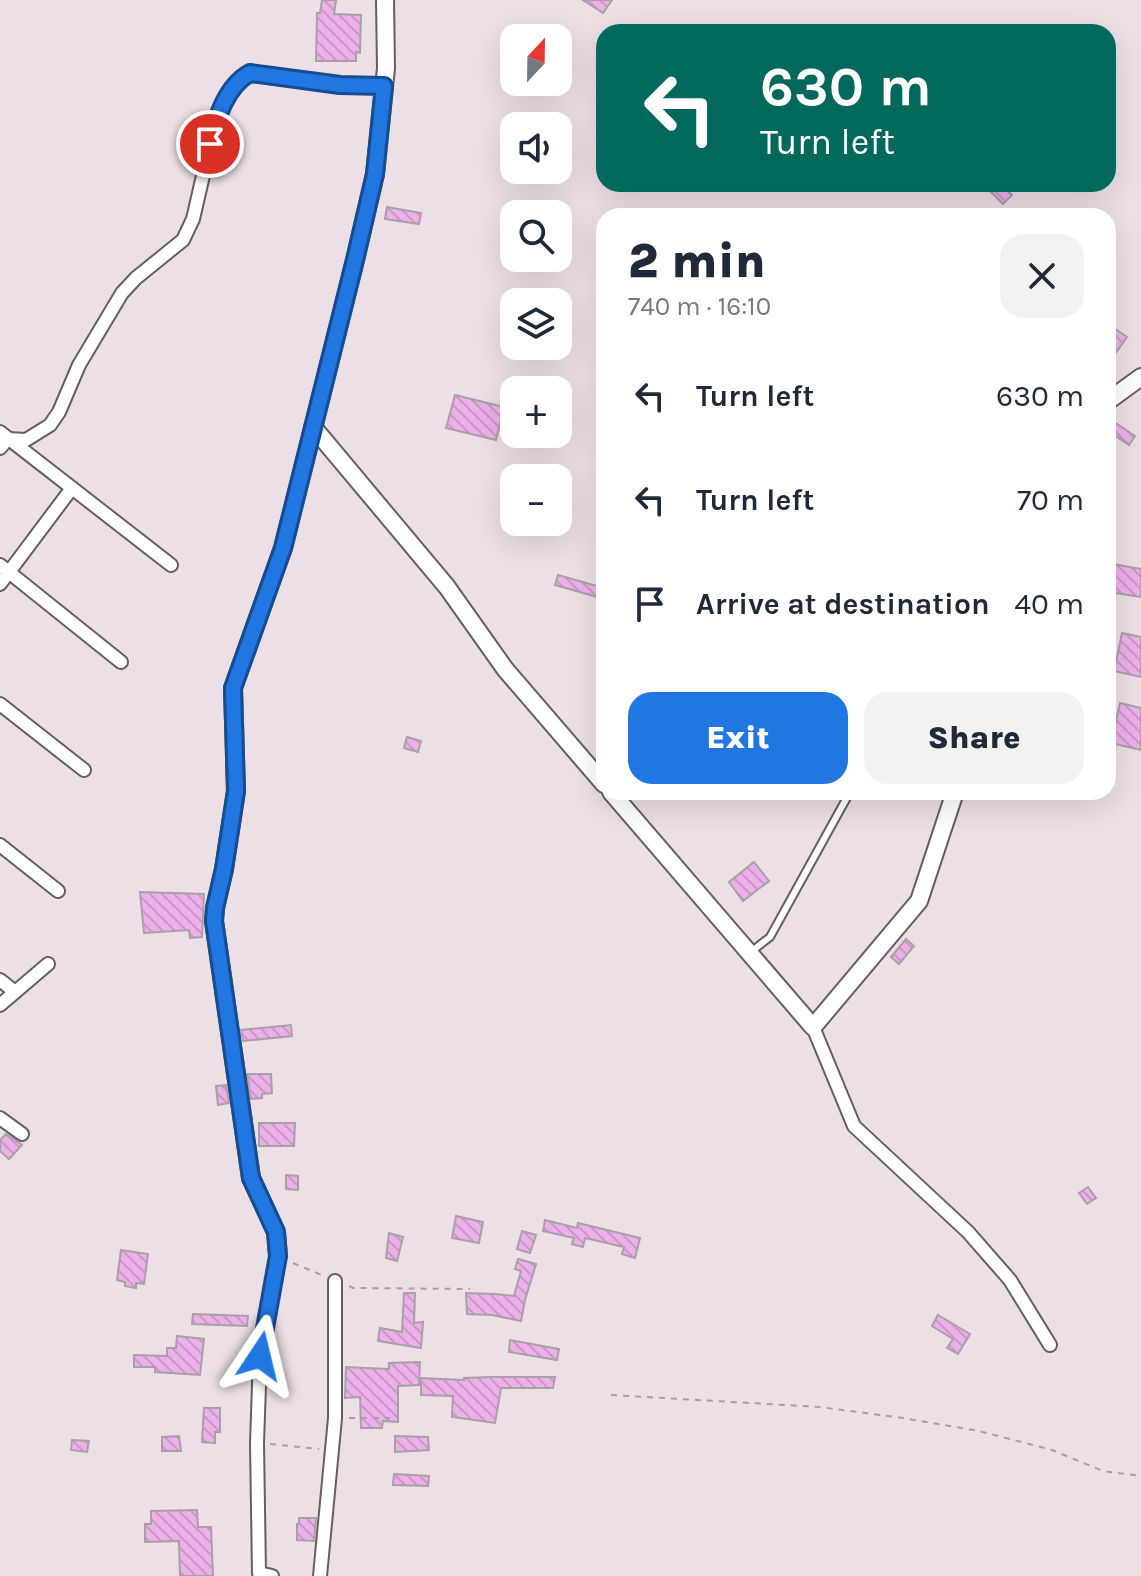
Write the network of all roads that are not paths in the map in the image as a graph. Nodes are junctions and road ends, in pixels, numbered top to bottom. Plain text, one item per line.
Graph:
1 (385, 0) edge
2 (384, 86) junction
3 (1141, 377) edge
4 (1116, 395) edge
5 (313, 427) junction
6 (3, 439) edge
7 (72, 488) junction
8 (171, 565) dead end
9 (5, 569) edge
10 (0, 584) edge
11 (121, 662) dead end
12 (0, 704) edge
13 (84, 770) dead end
14 (596, 775) edge
15 (618, 800) edge
16 (846, 800) edge
17 (952, 800) edge
18 (0, 845) edge
19 (58, 891) dead end
20 (749, 953) junction
21 (48, 964) dead end
22 (0, 980) edge
23 (15, 992) junction
24 (0, 1005) edge
25 (813, 1027) junction
26 (0, 1118) edge
27 (22, 1134) dead end
28 (278, 1256) joint
29 (335, 1281) road end
30 (1050, 1345) dead end
31 (272, 1576) edge
32 (320, 1576) edge

1 - 2 street
2 - 5 street
2 - 6 street
3 - 4 street
5 - 14 street
5 - 28 street
6 - 7 street
7 - 8 street
7 - 9 street
9 - 10 street
9 - 11 street
12 - 13 street
15 - 20 street
16 - 20 lane
17 - 25 street
18 - 19 street
20 - 25 street
21 - 23 street
22 - 23 street
23 - 24 street
25 - 30 street
26 - 27 street
28 - 31 street
29 - 32 street

